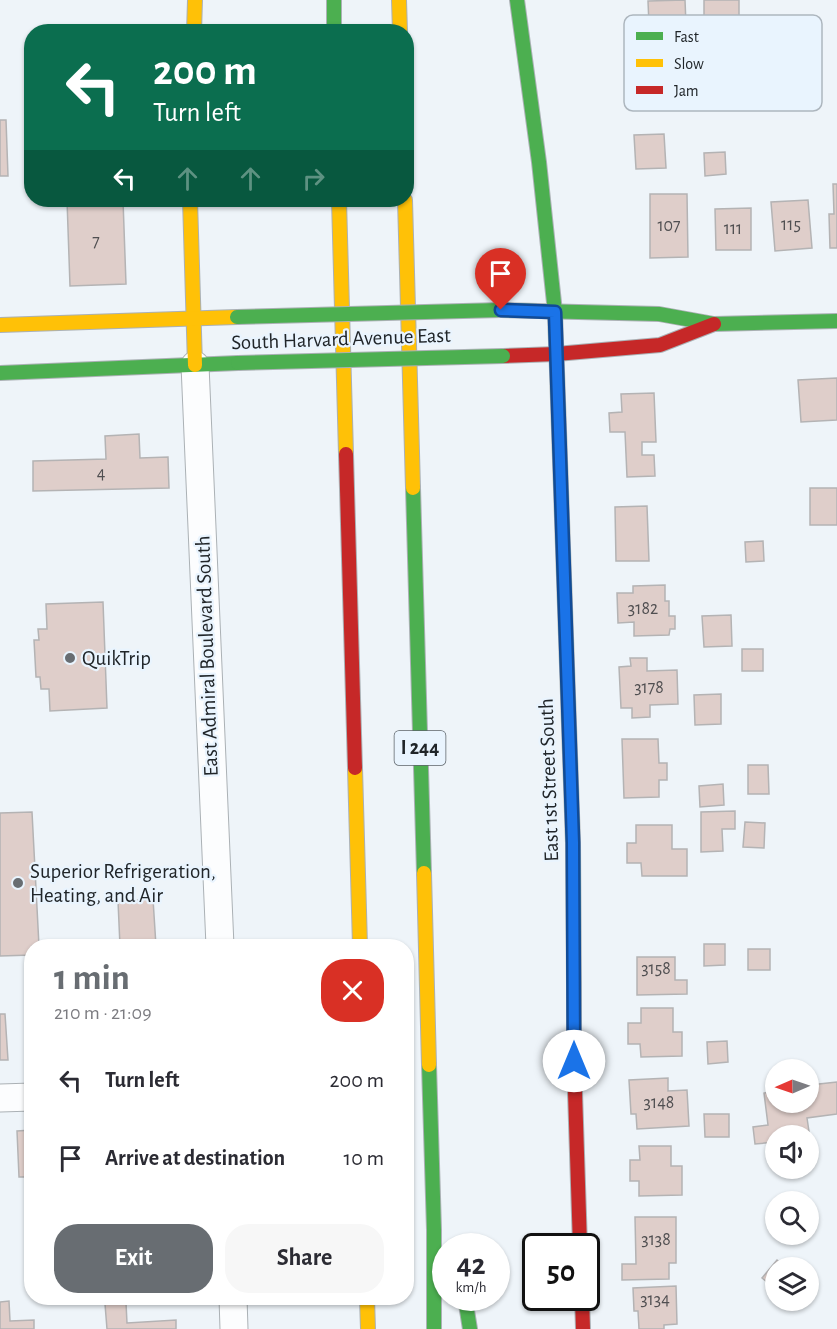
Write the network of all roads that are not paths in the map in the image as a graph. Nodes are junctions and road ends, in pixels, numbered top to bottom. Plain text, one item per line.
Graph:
1 (195, 0) edge
2 (334, 0) edge
3 (399, 0) edge
4 (517, 0) edge
5 (194, 24) edge
6 (334, 24) edge
7 (400, 24) edge
8 (190, 207) edge
9 (339, 207) edge
10 (405, 207) edge
11 (555, 312) junction
12 (192, 318) junction
13 (837, 321) edge
14 (714, 324) junction
15 (0, 325) edge
16 (556, 354) junction
17 (195, 365) junction
18 (0, 372) edge
19 (220, 939) edge
20 (360, 939) edge
21 (429, 1077) junction
22 (24, 1097) edge
23 (0, 1098) edge
24 (447, 1190) dead end
25 (580, 1233) edge
26 (233, 1305) edge
27 (367, 1305) edge
28 (467, 1311) edge
29 (582, 1311) edge
30 (234, 1329) edge
31 (368, 1329) edge
32 (434, 1329) edge
33 (470, 1329) edge
34 (583, 1329) edge

1 - 5 main road
2 - 6 main road
3 - 7 main road
4 - 11 main road, East 1st Street South
8 - 12 main road
9 - 20 main road
10 - 21 main road, I 244
11 - 12 main road, South Harvard Avenue East, bridge
11 - 14 main road, South Harvard Avenue East
11 - 16 main road, East 1st Street South
12 - 15 main road, South Harvard Avenue East
12 - 17 main road
13 - 14 main road, South Harvard Avenue East
14 - 16 main road, South Harvard Avenue East
16 - 17 main road, South Harvard Avenue East, bridge
16 - 25 main road, East 1st Street South
17 - 18 main road, South Harvard Avenue East
17 - 19 street, East Admiral Boulevard South
21 - 24 main road
21 - 32 main road, I 244
22 - 23 street
26 - 30 street
27 - 31 main road
28 - 33 main road
29 - 34 main road

